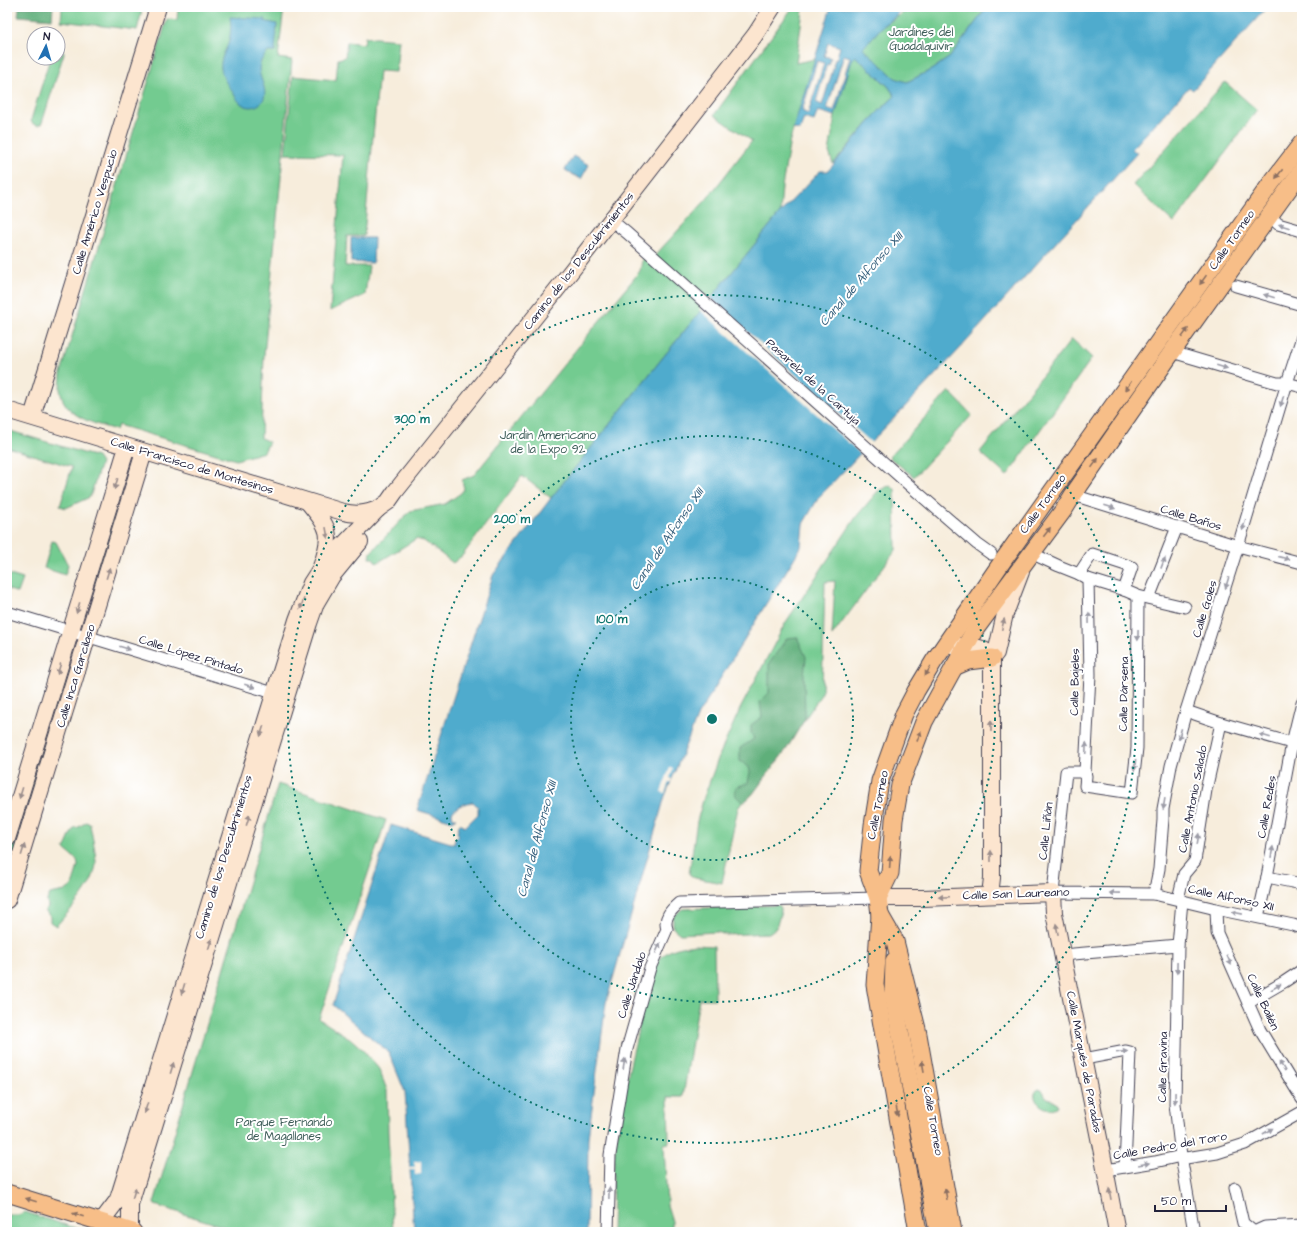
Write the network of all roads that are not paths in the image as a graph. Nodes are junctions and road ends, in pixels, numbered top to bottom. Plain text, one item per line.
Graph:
1 (158, 7) edge
2 (773, 7) edge
3 (1302, 143) edge
4 (1302, 170) edge
5 (1270, 215) junction
6 (610, 220) junction
7 (1302, 231) edge
8 (1236, 286) dead end
9 (1302, 305) edge
10 (1302, 337) edge
11 (1172, 352) junction
12 (1287, 383) junction
13 (1302, 387) edge
14 (7, 410) edge
15 (32, 417) junction
16 (127, 447) junction
17 (144, 452) junction
18 (1073, 494) junction
19 (308, 502) junction
20 (378, 509) junction
21 (1177, 527) junction
22 (1238, 546) junction
23 (992, 555) junction
24 (1028, 557) junction
25 (1302, 563) edge
26 (320, 569) junction
27 (1084, 576) junction
28 (1124, 590) junction
29 (1144, 597) junction
30 (1185, 607) dead end
31 (7, 612) edge
32 (71, 631) junction
33 (88, 637) junction
34 (955, 650) junction
35 (988, 658) junction
36 (280, 696) junction
37 (1302, 702) edge
38 (1186, 711) junction
39 (1221, 724) junction
40 (1297, 745) edge
41 (1085, 772) junction
42 (1085, 786) joint
43 (7, 839) edge
44 (1268, 877) junction
45 (1302, 884) edge
46 (1052, 893) junction
47 (1154, 894) junction
48 (990, 895) junction
49 (7, 900) edge
50 (1180, 900) junction
51 (879, 907) junction
52 (1216, 909) junction
53 (1258, 917) junction
54 (1302, 928) edge
55 (895, 941) junction
56 (1178, 946) junction
57 (1062, 955) junction
58 (876, 958) junction
59 (1302, 970) edge
60 (893, 994) junction
61 (1248, 1003) junction
62 (1084, 1059) junction
63 (1302, 1099) edge
64 (1302, 1112) edge
65 (1181, 1156) junction
66 (1125, 1168) junction
67 (1106, 1170) junction
68 (1235, 1188) dead end
69 (7, 1193) edge
70 (101, 1222) junction
71 (1302, 1225) edge
72 (132, 1232) edge
73 (608, 1232) edge
74 (918, 1232) edge
75 (938, 1232) edge
76 (953, 1232) edge
77 (1117, 1232) edge
78 (1194, 1232) edge
79 (1254, 1232) edge

1 - 15 street, Calle Américo Vespucio
2 - 6 street, Camino de los Descubrimientos
3 -> 23 main road, Calle Torneo
4 - 5 main road, Calle Torneo
7 -> 5 street
11 -> 5 main road, Calle Torneo
6 - 20 street, Camino de los Descubrimientos
6 - 23 street, Pasarela de la Cartuja
9 -> 8 street
10 - 12 street, Calle Goles
11 -> 12 street
18 -> 11 main road, Calle Torneo
12 - 13 street
12 -> 22 street, Calle Goles
14 - 15 street, Calle Francisco de Montesinos
15 - 16 street, Calle Francisco de Montesinos
16 - 17 street, Calle Francisco de Montesinos
16 -> 32 street, Calle Inca Garcilaso
17 - 19 street, Calle Francisco de Montesinos
33 -> 17 street, Calle Inca Garcilaso
18 -> 21 street, Calle Baños
24 -> 18 main road, Calle Torneo
19 - 20 street, Calle Francisco de Montesinos
19 -> 26 street
20 - 26 street, Camino de los Descubrimientos
20 - 36 street, Camino de los Descubrimientos
21 - 22 street, Calle Baños
29 -> 21 street
22 -> 25 street, Calle Baños
22 -> 38 street, Calle Goles
23 - 34 main road, Calle Torneo
24 - 27 street
24 - 34 main road, Calle Torneo
35 -> 24 street, Calle Torneo
26 -> 36 street, Camino de los Descubrimientos
27 - 28 street
27 - 28 street
41 -> 27 street, Calle Bajeles
28 - 29 street
29 - 30 street
29 -> 42 street, Calle Dársena
31 - 32 street, Calle López Pintado
32 - 33 street, Calle López Pintado
32 -> 43 street, Calle Inca Garcilaso
33 -> 36 street, Calle López Pintado
49 -> 33 street, Calle Inca Garcilaso
34 - 35 main road
34 - 35 street
34 - 51 main road, Calle Torneo
48 -> 35 street, Calle Torneo
36 -> 70 street, Camino de los Descubrimientos
72 -> 36 street, Camino de los Descubrimientos
37 - 40 street, Calle Redes
38 - 39 street
38 -> 47 street, Calle Goles
40 -> 39 street
50 -> 39 street, Calle Antonio Salado
44 -> 40 street, Calle Redes
41 - 42 street, Calle Bajeles
41 - 46 street, Calle Liñán
44 - 45 street
44 - 53 street, Calle Redes
47 -> 46 street, Calle San Laureano
46 - 48 street, Calle San Laureano
57 -> 46 street, Calle Marqués de Paradas
47 - 50 street, Calle Alfonso XII
48 -> 51 street, Calle San Laureano
50 - 52 street, Calle Alfonso XII
50 - 56 street, Calle Gravina
51 - 55 main road, Calle Torneo
51 - 58 main road, Calle Torneo
73 -> 51 street, Calle Jándalo
53 -> 52 street, Calle Alfonso XII
52 -> 61 street, Calle Bailén
53 - 54 street, Calle Alfonso XII
55 - 60 main road, Calle Torneo
76 -> 55 main road, Calle Torneo
56 - 57 street
56 -> 65 street, Calle Gravina
57 - 62 street, Calle Marqués de Paradas
58 - 60 main road, Calle Torneo
58 -> 74 main road, Calle Torneo
61 -> 59 street
60 - 75 main road, Calle Torneo
63 -> 61 street, Calle Bailén
62 -> 66 street
62 - 67 street, Calle Marqués de Paradas
65 -> 64 street, Calle Pedro del Toro
66 -> 65 street, Calle Pedro del Toro
65 - 78 street, Calle Gravina
66 - 67 street, Calle Pedro del Toro
77 -> 67 street, Calle Marqués de Paradas
68 - 79 street
70 -> 69 main road
70 - 72 main road
71 - 79 street

